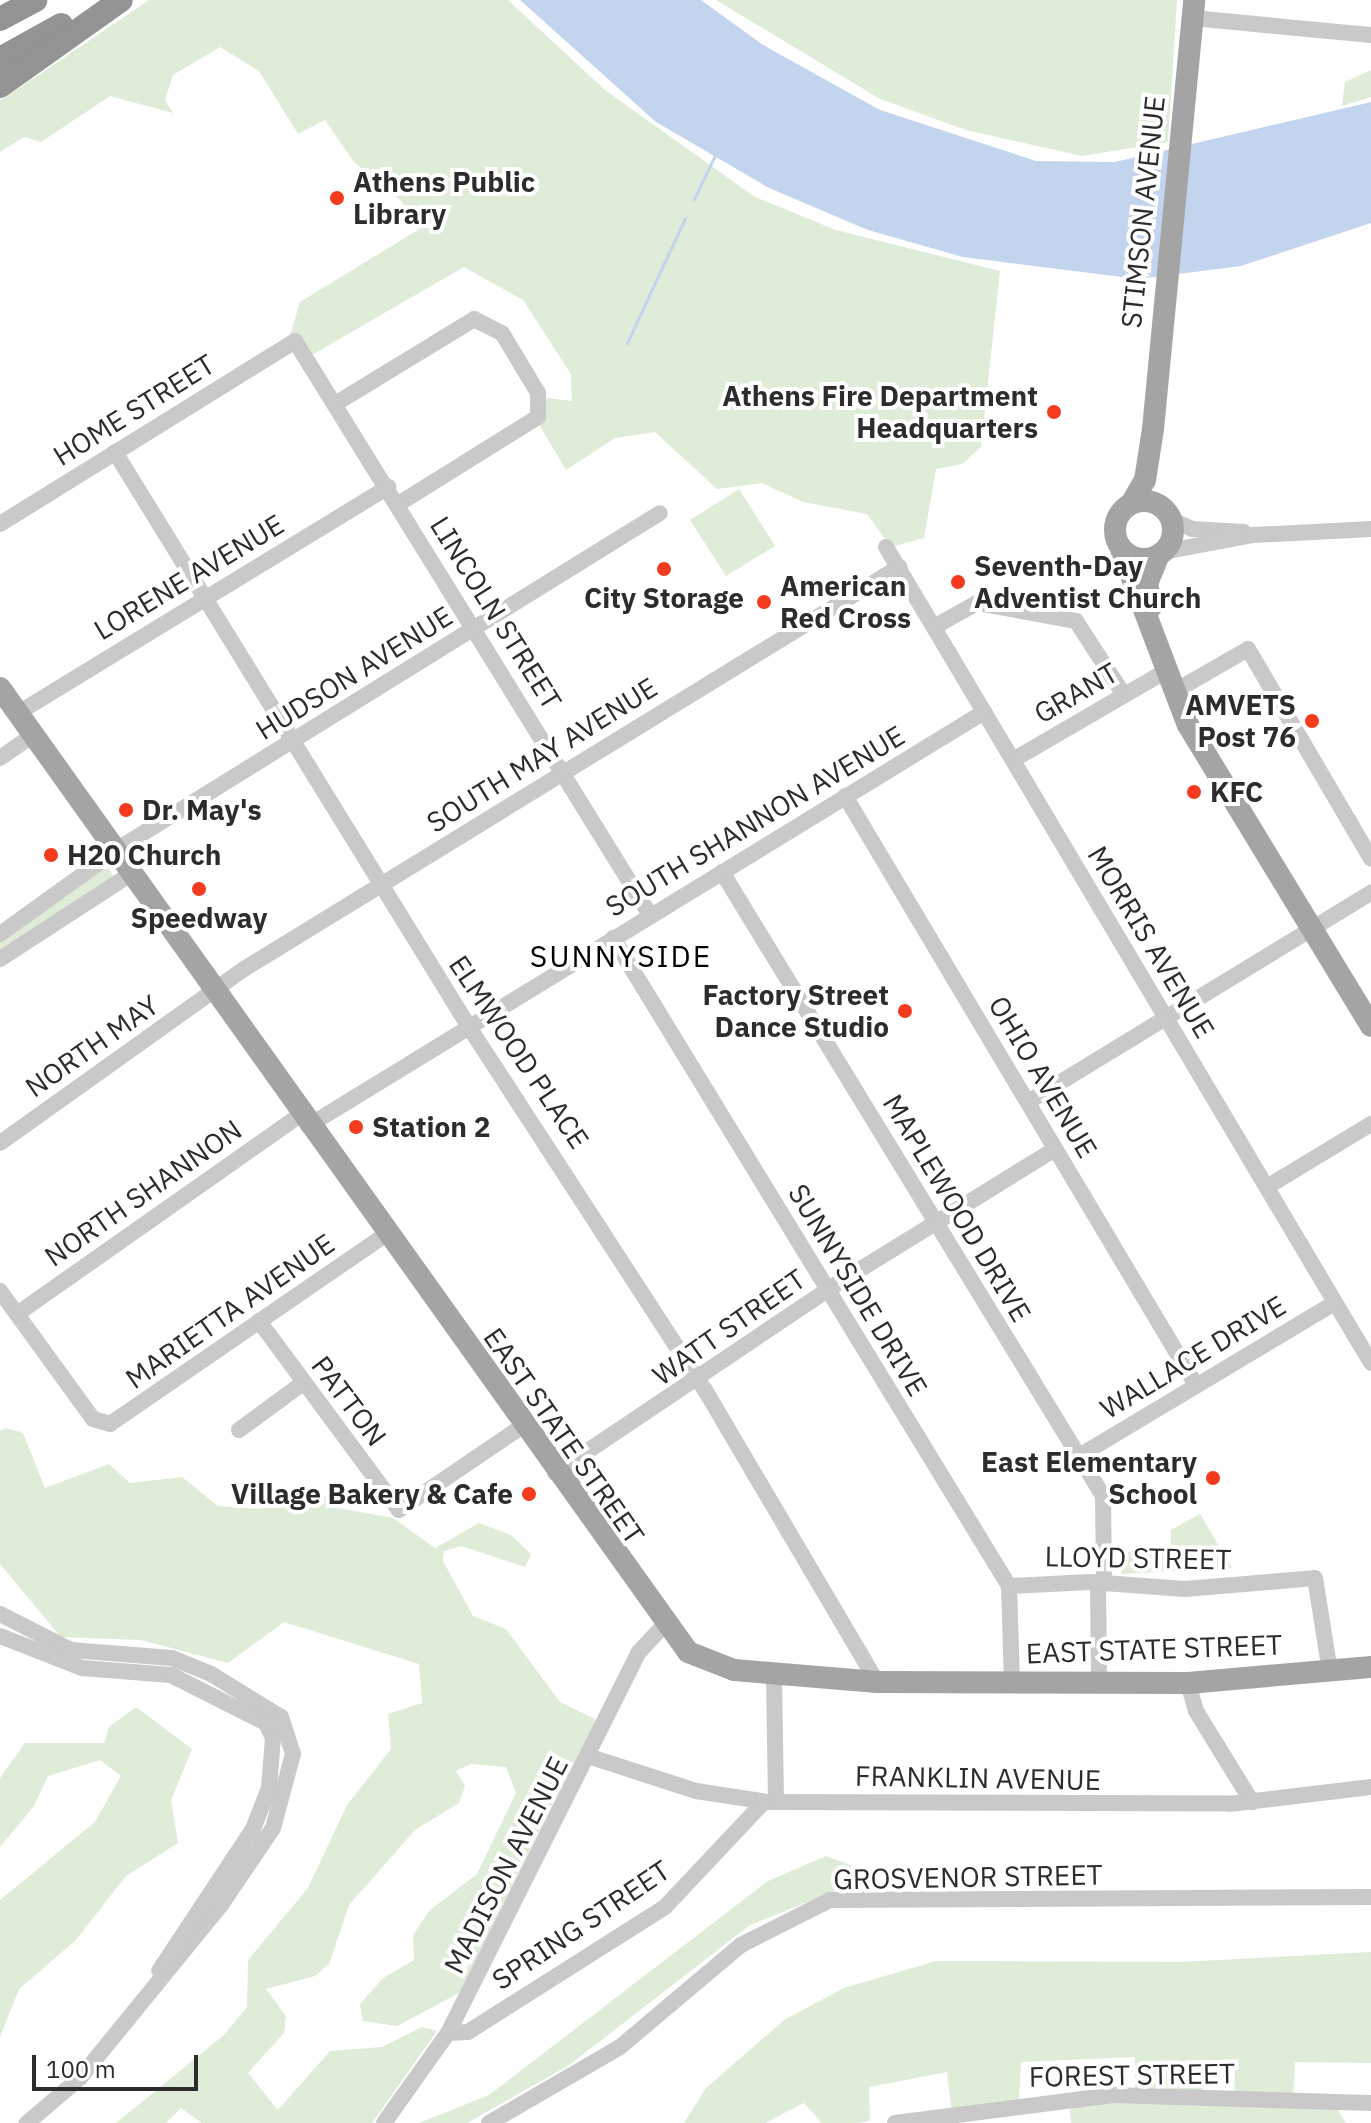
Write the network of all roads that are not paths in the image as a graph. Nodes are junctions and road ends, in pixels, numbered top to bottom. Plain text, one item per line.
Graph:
1 (35, 0) edge
2 (104, 0) edge
3 (121, 0) edge
4 (1194, 9) edge
5 (0, 19) edge
6 (1371, 35) edge
7 (0, 59) edge
8 (0, 86) edge
9 (295, 341) joint
10 (335, 404) junction
11 (1153, 429) junction
12 (115, 452) junction
13 (388, 487) junction
14 (398, 504) junction
15 (1131, 504) junction
16 (660, 513) dead end
17 (1169, 517) junction
18 (0, 524) edge
19 (1371, 529) edge
20 (1253, 535) junction
21 (886, 547) dead end
22 (1121, 549) junction
23 (1161, 553) junction
24 (899, 567) junction
25 (205, 597) junction
26 (934, 627) junction
27 (474, 628) junction
28 (1164, 672) junction
29 (1182, 687) junction
30 (0, 688) edge
31 (1124, 695) junction
32 (984, 712) junction
33 (18, 713) junction
34 (33, 735) junction
35 (293, 741) junction
36 (0, 758) edge
37 (1013, 760) junction
38 (563, 773) junction
39 (845, 796) junction
40 (116, 852) junction
41 (1371, 859) edge
42 (722, 872) junction
43 (131, 874) junction
44 (381, 884) junction
45 (1289, 891) junction
46 (1371, 893) edge
47 (650, 915) junction
48 (1311, 929) junction
49 (0, 934) edge
50 (613, 938) junction
51 (0, 959) edge
52 (213, 991) junction
53 (1166, 1018) junction
54 (1371, 1026) edge
55 (469, 1027) junction
56 (1028, 1102) junction
57 (304, 1121) junction
58 (1371, 1124) edge
59 (0, 1143) edge
60 (1055, 1149) junction
61 (1267, 1187) junction
62 (935, 1223) junction
63 (385, 1235) junction
64 (828, 1290) junction
65 (0, 1291) edge
66 (1335, 1303) junction
67 (17, 1314) junction
68 (259, 1321) junction
69 (1365, 1338) edge
70 (1371, 1363) edge
71 (700, 1382) junction
72 (303, 1383) junction
73 (1196, 1385) junction
74 (521, 1427) junction
75 (239, 1430) dead end
76 (1079, 1456) junction
77 (555, 1473) junction
78 (1101, 1583) junction
79 (1009, 1586) junction
80 (0, 1614) edge
81 (663, 1626) junction
82 (0, 1636) edge
83 (1371, 1667) edge
84 (1330, 1672) junction
85 (774, 1675) junction
86 (877, 1682) junction
87 (1012, 1683) junction
88 (1099, 1683) junction
89 (1188, 1683) junction
90 (591, 1757) junction
91 (1371, 1787) edge
92 (770, 1802) junction
93 (1252, 1802) junction
94 (1371, 1897) edge
95 (159, 1973) junction
96 (448, 2033) junction
97 (1371, 2103) edge
98 (27, 2123) edge
99 (384, 2123) edge
100 (489, 2123) edge
101 (895, 2123) edge

1 - 5 highway
2 - 7 highway
3 - 8 highway
4 - 6 street
4 - 11 main road, STIMSON AVENUE
9 - 10 street, LINCOLN STREET
9 - 12 street, HOME STREET
10 - 13 street, LINCOLN STREET
10 - 14 street
11 - 15 main road, STIMSON AVENUE
11 - 17 main road, STIMSON AVENUE
12 - 18 street, HOME STREET
12 - 25 street, ELMWOOD PLACE
13 - 14 street, LINCOLN STREET
13 - 25 street, LORENE AVENUE
14 - 27 street, LINCOLN STREET
15 - 17 main road
15 - 22 main road
16 - 27 street, HUDSON AVENUE
17 - 20 street
17 - 23 main road
19 - 20 street
20 - 23 street
21 - 24 street, MORRIS AVENUE
22 - 23 main road
22 - 28 main road
23 - 29 main road
24 - 26 street, MORRIS AVENUE
24 - 38 street, SOUTH MAY AVENUE
25 - 33 street, LORENE AVENUE
25 - 35 street, ELMWOOD PLACE
26 - 31 street
26 - 32 street, MORRIS AVENUE
27 - 35 street, HUDSON AVENUE
27 - 38 street, LINCOLN STREET
28 - 31 street, GRANT
28 - 45 main road
29 - 41 street
29 - 45 main road
30 - 33 main road, EAST STATE STREET
31 - 37 street, GRANT
32 - 37 street, MORRIS AVENUE
32 - 39 street, SOUTH SHANNON AVENUE
33 - 34 main road, EAST STATE STREET
34 - 36 street
34 - 40 main road, EAST STATE STREET
35 - 40 street, HUDSON AVENUE
35 - 44 street, ELMWOOD PLACE
37 - 53 street, MORRIS AVENUE
38 - 44 street, SOUTH MAY AVENUE
38 - 47 street, LINCOLN STREET
39 - 42 street, SOUTH SHANNON AVENUE
39 - 56 street, OHIO AVENUE
40 - 43 main road, EAST STATE STREET
40 - 49 street, HUDSON AVENUE
42 - 47 street, SOUTH SHANNON AVENUE
42 - 62 street, MAPLEWOOD DRIVE
43 - 51 street
43 - 52 main road, EAST STATE STREET
44 - 52 street, SOUTH MAY AVENUE
44 - 55 street, ELMWOOD PLACE
45 - 48 main road
46 - 48 street
47 - 50 street, SOUTH SHANNON AVENUE
48 - 53 street
48 - 54 main road
50 - 55 street, SOUTH SHANNON AVENUE
50 - 64 street, SUNNYSIDE DRIVE
52 - 57 main road, EAST STATE STREET
52 - 59 street, NORTH MAY
53 - 56 street
53 - 61 street, MORRIS AVENUE
55 - 57 street, SOUTH SHANNON AVENUE
55 - 71 street, ELMWOOD PLACE
56 - 60 street, OHIO AVENUE
57 - 63 main road, EAST STATE STREET
57 - 67 street, NORTH SHANNON
58 - 61 street
60 - 62 street, WATT STREET
60 - 73 street, OHIO AVENUE
61 - 66 street, MORRIS AVENUE
62 - 64 street, WATT STREET
62 - 76 street, MAPLEWOOD DRIVE
63 - 68 street, MARIETTA AVENUE
63 - 74 main road, EAST STATE STREET
64 - 71 street, WATT STREET
64 - 79 street, SUNNYSIDE DRIVE
65 - 67 street
66 - 69 street, MORRIS AVENUE
66 - 73 street, WALLACE DRIVE
67 - 68 street, MARIETTA AVENUE
68 - 72 street, PATTON
69 - 70 street, MORRIS AVENUE
71 - 77 street, WATT STREET
71 - 86 street, ELMWOOD PLACE
72 - 74 street, PATTON
72 - 75 street
73 - 76 street, WALLACE DRIVE
74 - 77 main road, EAST STATE STREET
76 - 78 street, MAPLEWOOD DRIVE
77 - 81 main road, EAST STATE STREET
78 - 79 street, LLOYD STREET
78 - 84 street, LLOYD STREET
78 - 88 street, MAPLEWOOD DRIVE
79 - 87 street, SUNNYSIDE DRIVE
80 - 95 street
81 - 85 main road, EAST STATE STREET
81 - 90 street, MADISON AVENUE
82 - 95 street
83 - 84 main road, EAST STATE STREET
84 - 89 main road, EAST STATE STREET
85 - 86 main road, EAST STATE STREET
85 - 92 street
86 - 87 main road, EAST STATE STREET
87 - 88 main road, EAST STATE STREET
88 - 89 main road, EAST STATE STREET
89 - 93 street
90 - 92 street, FRANKLIN AVENUE
90 - 96 street, MADISON AVENUE
91 - 93 street, FRANKLIN AVENUE
92 - 93 street, FRANKLIN AVENUE
92 - 96 street, SPRING STREET
94 - 100 street, GROSVENOR STREET
95 - 98 street
96 - 99 street, MADISON AVENUE
97 - 101 street, FOREST STREET

